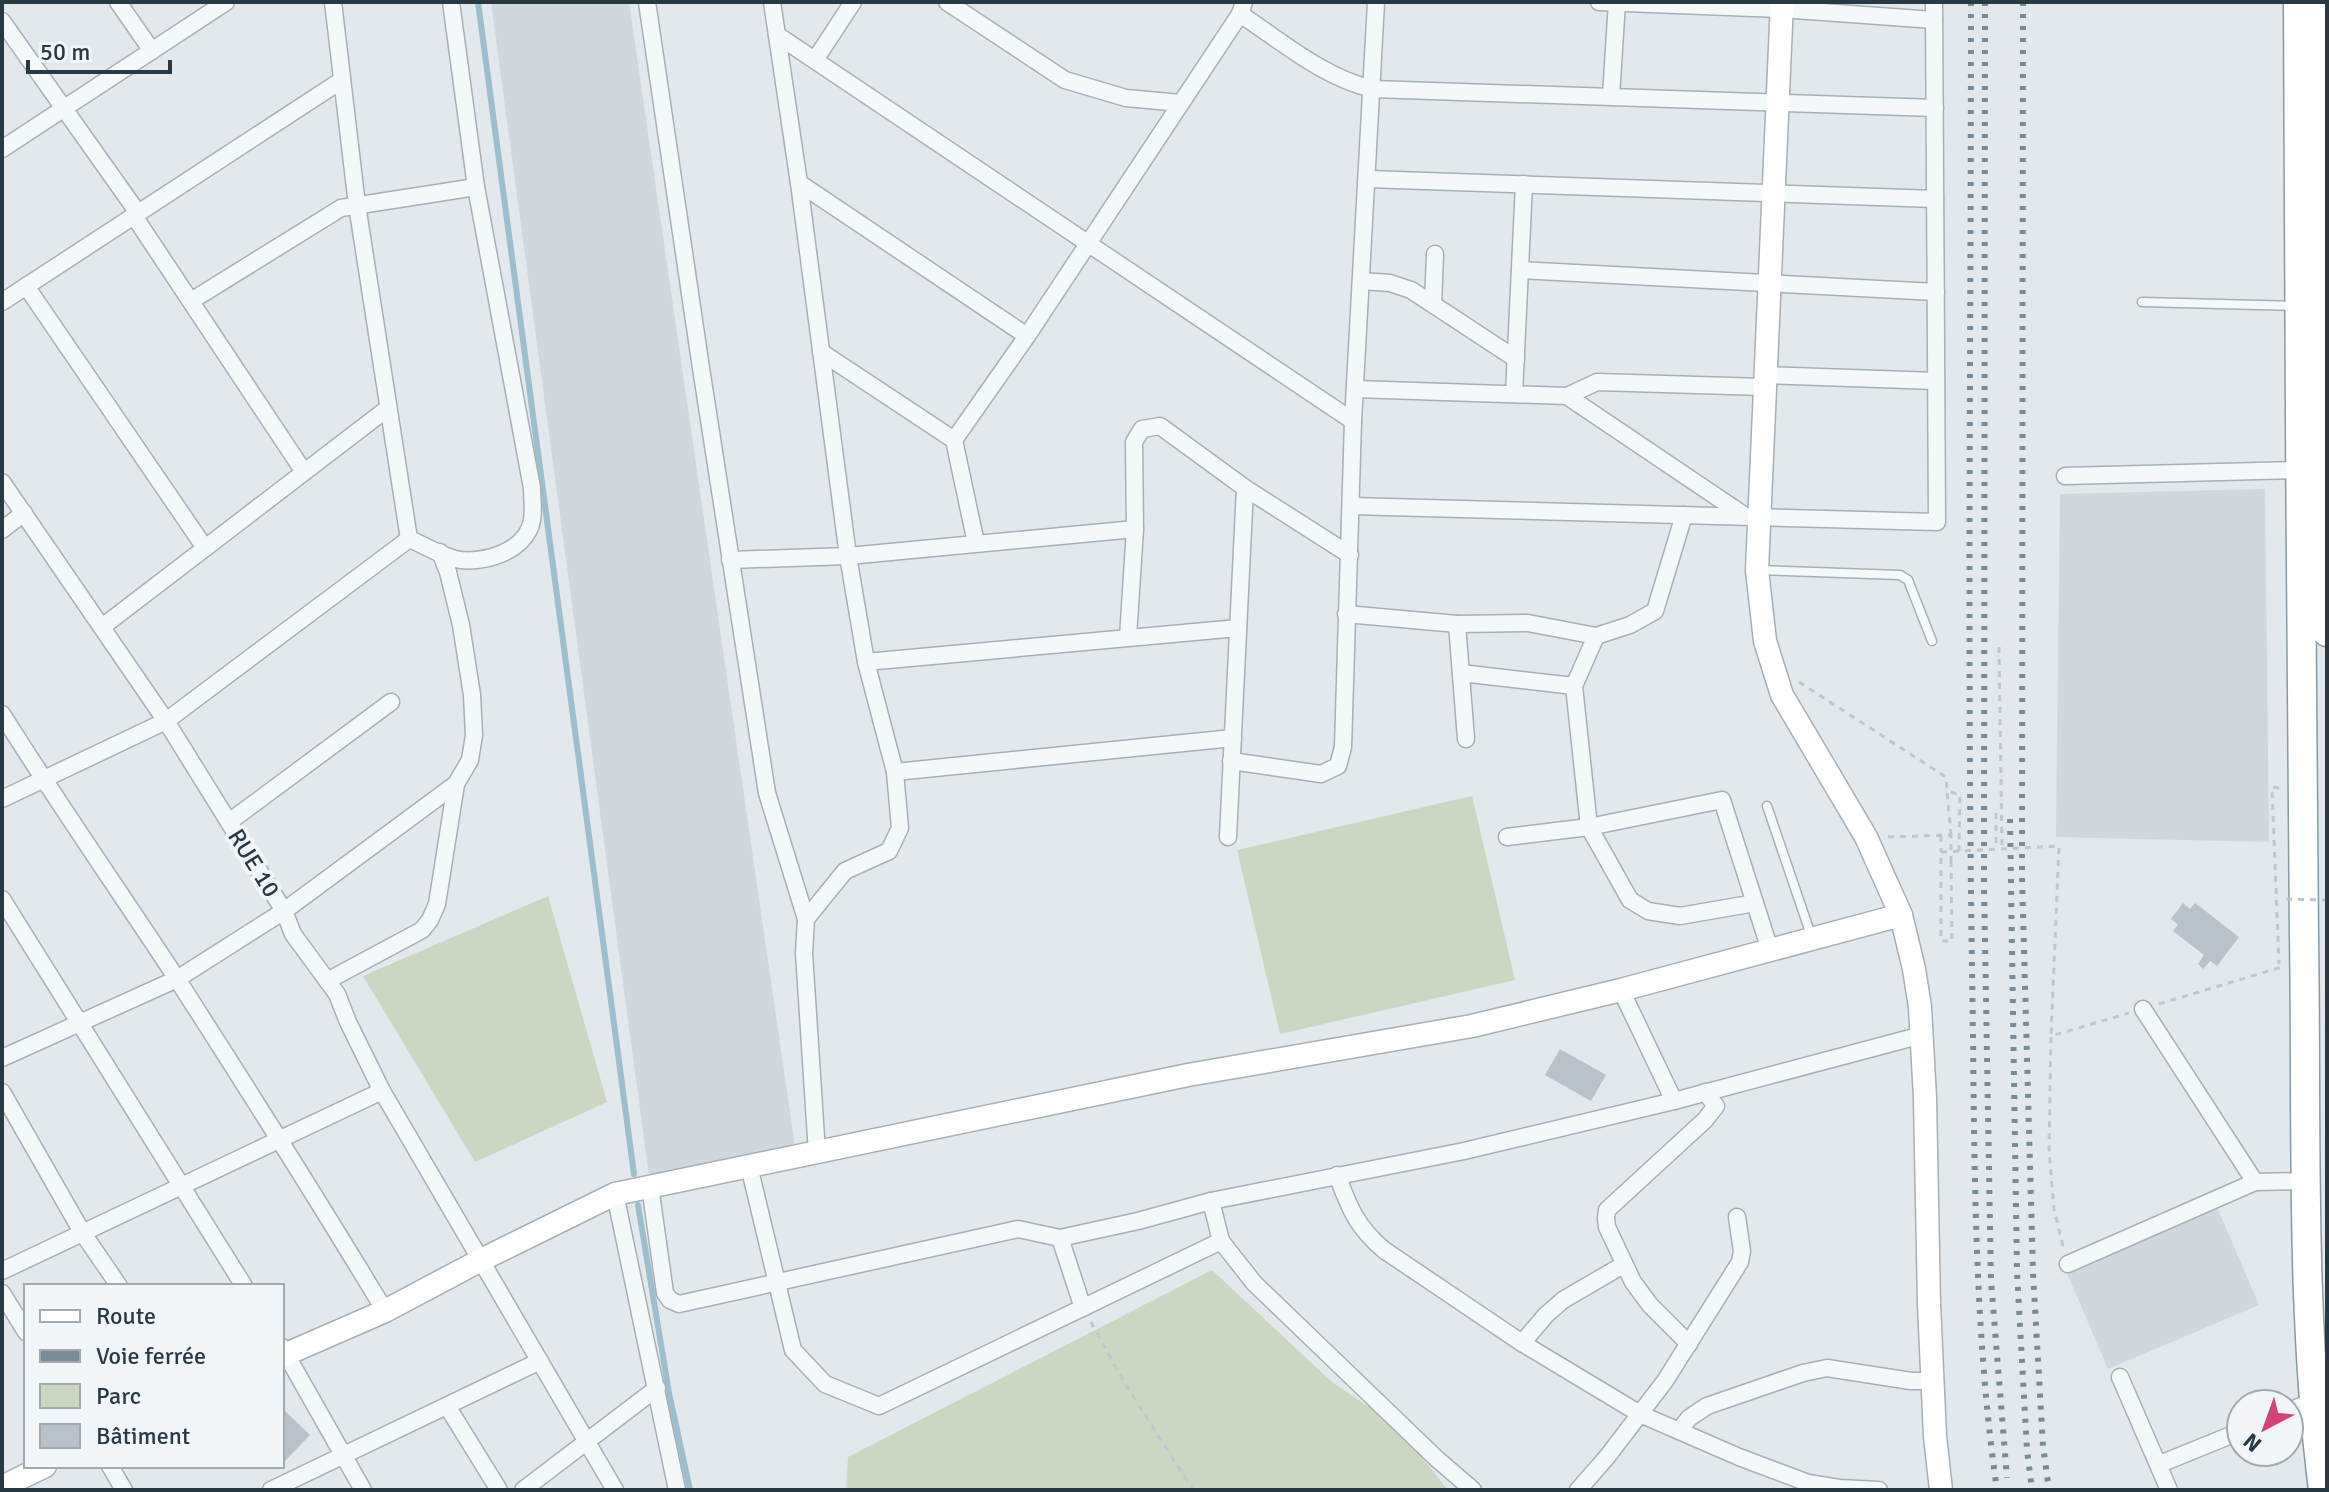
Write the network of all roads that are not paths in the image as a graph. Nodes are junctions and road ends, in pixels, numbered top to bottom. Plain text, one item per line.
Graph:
1 (118, 2) edge
2 (226, 2) edge
3 (333, 2) edge
4 (451, 2) edge
5 (647, 2) edge
6 (772, 2) edge
7 (853, 2) edge
8 (947, 2) edge
9 (1376, 2) edge
10 (1599, 2) edge
11 (1617, 2) edge
12 (1934, 2) edge
13 (2298, 2) edge
14 (2322, 2) edge
15 (1781, 5) edge
16 (1242, 8) edge
17 (1934, 20) junction
18 (2, 21) edge
19 (777, 35) junction
20 (152, 51) junction
21 (815, 60) junction
22 (342, 80) junction
23 (1373, 89) junction
24 (1611, 96) junction
25 (1777, 102) junction
26 (1181, 103) junction
27 (64, 108) junction
28 (1935, 108) junction
29 (2, 149) edge
30 (1368, 179) junction
31 (799, 183) junction
32 (1524, 184) junction
33 (476, 187) junction
34 (1773, 192) junction
35 (1935, 199) junction
36 (357, 205) junction
37 (136, 215) junction
38 (2324, 242) edge
39 (1090, 243) junction
40 (1435, 254) dead end
41 (1520, 270) junction
42 (1361, 281) junction
43 (1768, 283) junction
44 (26, 286) junction
45 (1936, 292) junction
46 (191, 301) junction
47 (2, 302) edge
48 (2142, 302) dead end
49 (1433, 304) junction
50 (2298, 306) junction
51 (1027, 336) junction
52 (821, 352) junction
53 (1516, 359) junction
54 (1764, 381) junction
55 (1936, 381) junction
56 (1355, 389) junction
57 (1514, 394) junction
58 (1567, 396) junction
59 (388, 408) junction
60 (1353, 421) junction
61 (954, 440) junction
62 (2299, 470) junction
63 (304, 472) junction
64 (2065, 476) dead end
65 (2, 482) edge
66 (1245, 488) junction
67 (1351, 506) junction
68 (24, 513) junction
69 (2325, 514) edge
70 (1684, 515) junction
71 (1751, 516) junction
72 (1135, 529) junction
73 (2, 530) edge
74 (409, 539) junction
75 (976, 543) junction
76 (205, 548) junction
77 (440, 552) junction
78 (1350, 555) junction
79 (848, 556) junction
80 (730, 560) junction
81 (1757, 570) junction
82 (1346, 614) junction
83 (1457, 624) junction
84 (102, 627) junction
85 (1238, 628) junction
86 (2327, 632) edge
87 (1596, 636) junction
88 (1128, 637) junction
89 (1932, 641) dead end
90 (866, 662) junction
91 (1461, 673) junction
92 (1574, 686) junction
93 (391, 702) dead end
94 (2, 714) edge
95 (166, 721) junction
96 (1233, 738) junction
97 (1466, 739) dead end
98 (1231, 761) junction
99 (895, 772) junction
100 (43, 779) junction
101 (456, 784) junction
102 (2, 799) edge
103 (1767, 806) dead end
104 (229, 822) junction
105 (1589, 827) junction
106 (1228, 837) dead end
107 (1507, 837) dead end
108 (2, 899) edge
109 (1755, 903) junction
110 (284, 911) junction
111 (1901, 915) junction
112 (806, 919) junction
113 (1812, 939) junction
114 (1770, 950) junction
115 (177, 979) junction
116 (327, 981) junction
117 (1621, 990) junction
118 (2143, 1009) road end
119 (79, 1024) junction
120 (1922, 1035) junction
121 (2, 1058) edge
122 (382, 1091) junction
123 (2, 1092) edge
124 (1705, 1092) junction
125 (1674, 1101) junction
126 (281, 1139) junction
127 (817, 1153) junction
128 (749, 1166) junction
129 (1337, 1175) junction
130 (2305, 1181) junction
131 (2255, 1182) junction
132 (182, 1186) junction
133 (650, 1186) junction
134 (615, 1194) junction
135 (1211, 1201) junction
136 (1737, 1217) dead end
137 (82, 1232) junction
138 (1060, 1238) junction
139 (1221, 1241) junction
140 (481, 1260) junction
141 (2068, 1264) road end
142 (1623, 1265) junction
143 (2, 1271) edge
144 (775, 1283) junction
145 (118, 1284) edge
146 (243, 1284) edge
147 (2, 1293) edge
148 (1083, 1308) junction
149 (385, 1311) junction
150 (24, 1329) edge
151 (1522, 1343) junction
152 (1689, 1344) junction
153 (284, 1353) edge
154 (540, 1361) junction
155 (2120, 1377) dead end
156 (1932, 1381) junction
157 (657, 1388) junction
158 (2303, 1388) edge
159 (447, 1406) junction
160 (1640, 1414) junction
161 (2305, 1418) edge
162 (1679, 1431) junction
163 (2225, 1438) edge
164 (587, 1441) junction
165 (344, 1455) junction
166 (2160, 1464) junction
167 (41, 1468) edge
168 (111, 1468) edge
169 (2, 1487) edge
170 (124, 1490) edge
171 (271, 1490) edge
172 (363, 1490) edge
173 (499, 1490) edge
174 (523, 1490) edge
175 (615, 1490) edge
176 (677, 1490) edge
177 (1473, 1490) edge
178 (1578, 1490) edge
179 (1879, 1490) edge
180 (1941, 1490) edge
181 (2169, 1490) edge
182 (2323, 1490) edge

1 - 20 street
2 - 20 street
3 - 22 street
4 - 33 street
5 - 80 street
6 - 19 street
7 - 21 street
8 - 26 street
9 - 23 street
10 - 11 street
11 - 15 street
11 - 24 street
12 - 17 street
13 - 50 highway
14 - 38 highway
15 - 17 street
15 - 25 street
16 - 23 street
16 - 26 street
17 - 28 street
18 - 27 street
19 - 21 street
19 - 31 street
20 - 27 street
21 - 39 street
22 - 36 street
22 - 37 street
23 - 24 street
23 - 30 street
24 - 25 street
25 - 28 street
25 - 34 street
26 - 39 street
27 - 29 street
27 - 37 street
28 - 35 street
30 - 32 street
30 - 42 street
31 - 51 street
31 - 52 street
32 - 34 street
32 - 41 street
33 - 36 street
33 - 77 street
34 - 35 street
34 - 43 street
35 - 45 street
36 - 46 street
36 - 59 street
37 - 44 street
37 - 46 street
38 - 69 highway
39 - 51 street
39 - 60 street
40 - 49 street
41 - 43 street
41 - 53 street
42 - 49 street
42 - 56 street
43 - 45 street
43 - 54 street
44 - 47 street
44 - 76 street
45 - 55 street
46 - 63 street
48 - 50 lane
49 - 53 street
50 - 62 highway
51 - 61 street
52 - 61 street
52 - 79 street
53 - 57 street
54 - 55 street
54 - 58 street
54 - 71 street
55 - 71 street
56 - 57 street
56 - 60 street
57 - 58 street
58 - 71 street
59 - 63 street
59 - 74 street
60 - 67 street
61 - 75 street
62 - 64 street
62 - 130 highway
63 - 76 street
65 - 68 street, RUE 10
66 - 72 street
66 - 78 street
66 - 85 street
67 - 70 street
67 - 78 street
68 - 73 street
68 - 84 street, RUE 10
69 - 86 highway
70 - 71 street
70 - 87 street
71 - 81 street
72 - 75 street
72 - 88 street
74 - 77 street
74 - 95 street
75 - 79 street
76 - 84 street
77 - 101 street
78 - 82 street
79 - 80 street
79 - 90 street
80 - 112 street
81 - 89 lane
81 - 111 street
82 - 83 street
82 - 98 street
83 - 87 street
83 - 91 street
84 - 95 street, RUE 10
85 - 88 street
85 - 96 street
87 - 92 street
88 - 90 street
90 - 99 street
91 - 92 street
91 - 97 street
92 - 105 street
93 - 104 street
94 - 100 street
95 - 100 street
95 - 104 street, RUE 10
96 - 98 street
96 - 99 street
98 - 106 street
99 - 112 street
100 - 102 street
100 - 115 street
101 - 110 street
101 - 116 street
103 - 113 lane
104 - 110 street, RUE 10
105 - 107 street
105 - 109 street
105 - 109 street
108 - 119 street
109 - 114 street
110 - 115 street
110 - 116 street, RUE 10
111 - 113 street
111 - 120 street
112 - 127 street
113 - 114 street
114 - 117 street
115 - 119 street
115 - 126 street
116 - 122 street, RUE 10
117 - 125 street
117 - 127 street
118 - 131 street
119 - 121 street
119 - 132 street
120 - 124 street
120 - 156 street
122 - 126 street
122 - 140 street, RUE 10
123 - 137 street
124 - 125 street
124 - 142 street
125 - 129 street
126 - 132 street
126 - 149 street
127 - 128 street
128 - 133 street
128 - 144 street
129 - 135 street
129 - 151 street
130 - 131 street
130 - 158 highway
131 - 141 street
132 - 137 street
132 - 146 street
133 - 134 street
133 - 144 street
134 - 140 street
134 - 157 street
135 - 138 street
135 - 139 street
136 - 152 street
137 - 143 street
137 - 145 street
138 - 144 street
138 - 148 street
139 - 148 street
139 - 177 street
140 - 149 street
140 - 154 street, RUE 10
142 - 151 street
142 - 152 street
144 - 148 street
147 - 150 street
149 - 153 street
151 - 160 street
152 - 160 street
153 - 165 street
154 - 159 street
154 - 164 street, RUE 10
155 - 166 street
156 - 162 street
156 - 180 street
157 - 164 street
157 - 176 street
159 - 165 street
159 - 173 street
160 - 162 street
160 - 178 street
161 - 182 highway
162 - 179 street
163 - 166 street
164 - 174 street
164 - 175 street, RUE 10
165 - 171 street
165 - 172 street
166 - 181 street
167 - 169 street
168 - 170 street

